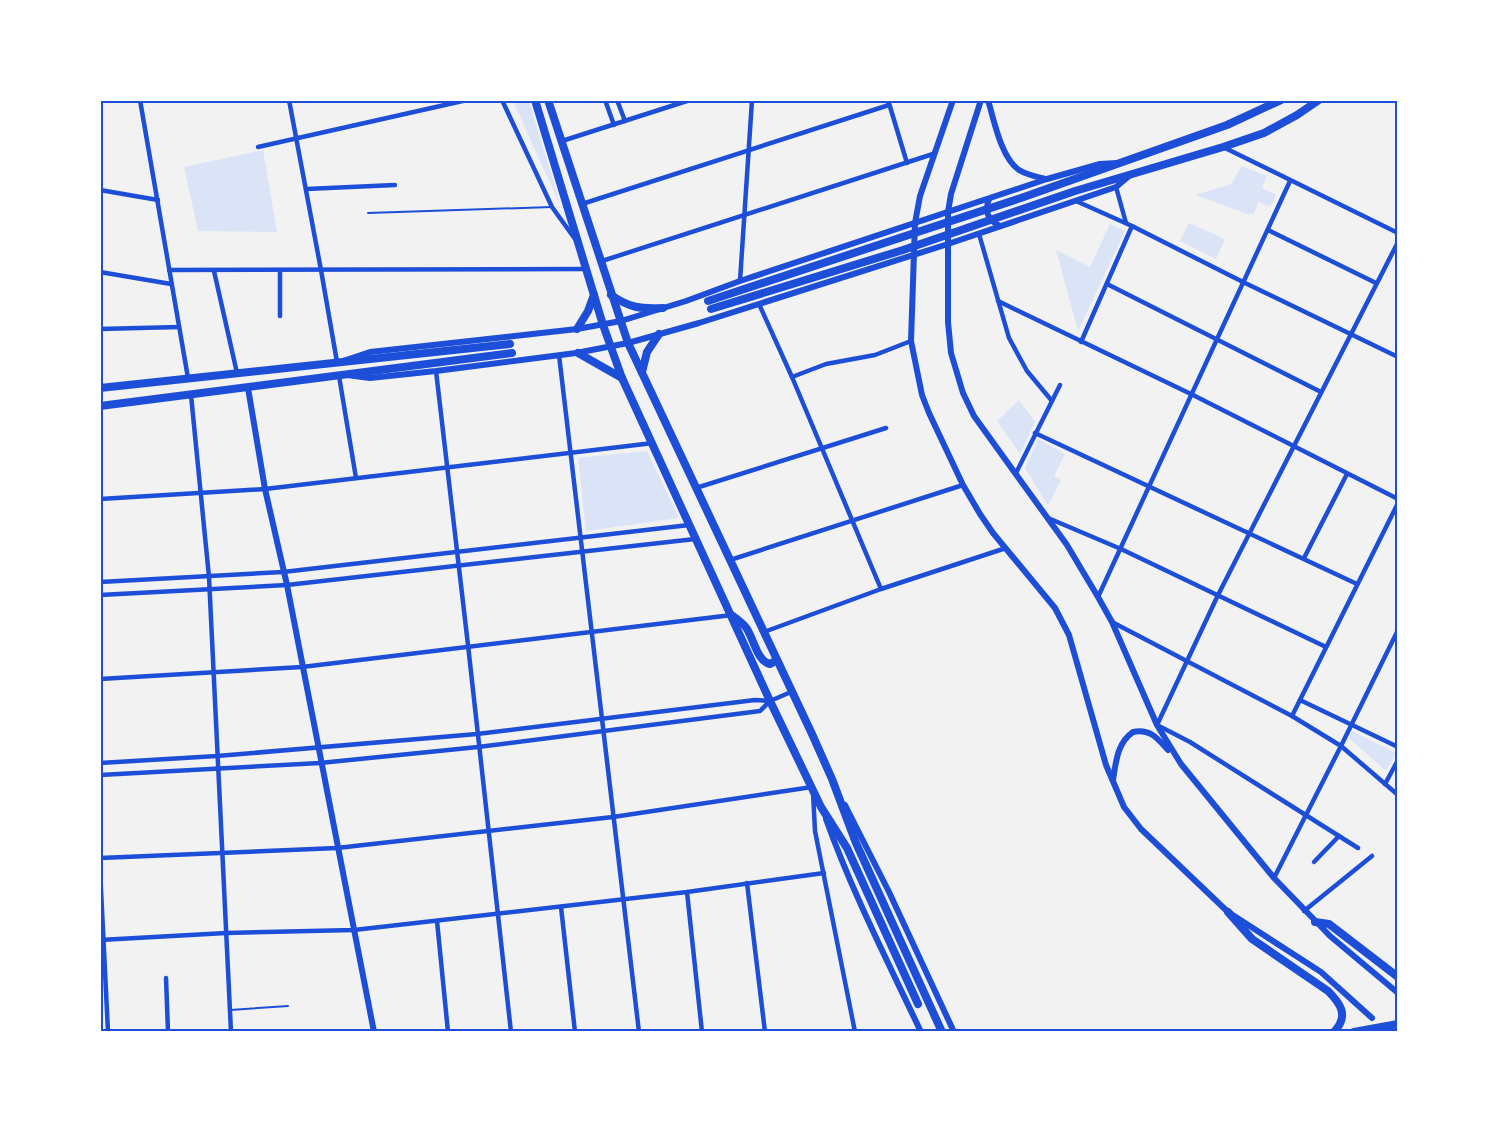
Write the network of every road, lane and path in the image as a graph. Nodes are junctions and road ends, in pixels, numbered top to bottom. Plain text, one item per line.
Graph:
1 (140, 100) edge
2 (289, 100) edge
3 (467, 100) edge
4 (502, 100) edge
5 (535, 100) edge
6 (548, 100) edge
7 (605, 100) edge
8 (617, 100) edge
9 (690, 100) edge
10 (752, 100) edge
11 (953, 100) edge
12 (981, 100) edge
13 (988, 100) edge
14 (1281, 100) edge
15 (1319, 100) edge
16 (888, 103) edge
17 (624, 121) junction
18 (614, 125) junction
19 (296, 138) junction
20 (562, 141) junction
21 (258, 147) dead end
22 (1223, 147) junction
23 (751, 150) junction
24 (933, 154) junction
25 (907, 163) junction
26 (1117, 163) junction
27 (1128, 177) junction
28 (1047, 179) junction
29 (1290, 181) junction
30 (395, 185) dead end
31 (1116, 186) junction
32 (306, 189) junction
33 (100, 190) edge
34 (989, 199) junction
35 (158, 200) junction
36 (1075, 200) junction
37 (582, 204) junction
38 (552, 207) junction
39 (948, 212) junction
40 (368, 213) dead end
41 (745, 215) junction
42 (915, 223) junction
43 (1126, 224) junction
44 (1000, 226) junction
45 (1132, 226) junction
46 (1268, 230) junction
47 (888, 232) junction
48 (1398, 233) edge
49 (979, 234) junction
50 (1398, 242) edge
51 (578, 243) junction
52 (948, 244) junction
53 (913, 255) junction
54 (895, 261) junction
55 (601, 262) junction
56 (586, 269) junction
57 (169, 270) junction
58 (280, 270) junction
59 (321, 270) junction
60 (214, 271) junction
61 (100, 272) edge
62 (740, 281) junction
63 (1243, 282) junction
64 (1376, 283) junction
65 (171, 284) junction
66 (1107, 284) junction
67 (594, 294) junction
68 (611, 295) junction
69 (998, 301) junction
70 (759, 304) junction
71 (663, 308) junction
72 (280, 316) dead end
73 (621, 321) junction
74 (603, 325) junction
75 (179, 327) junction
76 (100, 329) edge
77 (577, 329) junction
78 (1351, 333) junction
79 (658, 334) junction
80 (1218, 339) junction
81 (911, 341) junction
82 (628, 342) junction
83 (1081, 342) junction
84 (510, 344) dead end
85 (610, 346) junction
86 (578, 352) junction
87 (512, 353) dead end
88 (560, 355) junction
89 (1398, 357) edge
90 (339, 362) junction
91 (436, 371) junction
92 (237, 373) junction
93 (642, 374) junction
94 (343, 376) junction
95 (792, 377) junction
96 (188, 378) junction
97 (622, 378) junction
98 (1060, 385) dead end
99 (100, 388) edge
100 (248, 388) junction
101 (1321, 392) junction
102 (191, 395) junction
103 (1192, 395) junction
104 (1052, 400) junction
105 (100, 406) edge
106 (886, 428) dead end
107 (1035, 433) junction
108 (653, 443) junction
109 (821, 447) junction
110 (1294, 447) junction
111 (572, 453) junction
112 (447, 467) junction
113 (1016, 473) junction
114 (1347, 474) junction
115 (356, 478) junction
116 (963, 485) junction
117 (1151, 486) junction
118 (696, 488) junction
119 (266, 489) junction
120 (201, 493) junction
121 (100, 499) edge
122 (1398, 501) edge
123 (1048, 518) junction
124 (853, 520) junction
125 (689, 525) junction
126 (1250, 532) junction
127 (581, 538) junction
128 (695, 539) junction
129 (1006, 548) junction
130 (1121, 549) junction
131 (457, 552) junction
132 (583, 552) junction
133 (1304, 558) junction
134 (730, 560) junction
135 (459, 564) junction
136 (284, 572) junction
137 (209, 577) junction
138 (100, 582) edge
139 (1357, 584) junction
140 (286, 585) junction
141 (881, 589) junction
142 (210, 590) junction
143 (100, 595) edge
144 (1218, 595) junction
145 (1098, 597) junction
146 (732, 615) junction
147 (1112, 622) junction
148 (1398, 630) edge
149 (592, 632) junction
150 (764, 632) junction
151 (468, 645) junction
152 (1326, 647) junction
153 (777, 660) junction
154 (1187, 661) junction
155 (302, 667) junction
156 (213, 673) junction
157 (100, 679) edge
158 (791, 692) junction
159 (1300, 700) junction
160 (770, 701) junction
161 (1292, 716) junction
162 (602, 719) junction
163 (1157, 725) junction
164 (1352, 725) junction
165 (603, 731) junction
166 (477, 734) junction
167 (1341, 746) junction
168 (478, 747) junction
169 (1398, 747) edge
170 (317, 748) junction
171 (217, 756) junction
172 (1398, 760) edge
173 (100, 763) edge
174 (320, 763) junction
175 (1181, 764) junction
176 (218, 770) junction
177 (100, 775) edge
178 (832, 779) junction
179 (1112, 782) junction
180 (1385, 784) junction
181 (812, 789) junction
182 (1398, 795) edge
183 (821, 807) junction
184 (1305, 816) junction
185 (613, 817) junction
186 (488, 831) junction
187 (1339, 836) junction
188 (337, 848) junction
189 (1358, 848) dead end
190 (222, 853) junction
191 (1372, 856) dead end
192 (100, 858) edge
193 (1314, 862) dead end
194 (100, 869) edge
195 (824, 873) junction
196 (1274, 878) junction
197 (747, 884) junction
198 (687, 892) junction
199 (623, 900) junction
200 (561, 907) junction
201 (1304, 911) junction
202 (1228, 912) junction
203 (497, 914) junction
204 (437, 921) junction
205 (1315, 922) junction
206 (354, 930) junction
207 (226, 933) junction
208 (102, 940) edge
209 (1398, 977) edge
210 (166, 978) dead end
211 (1398, 993) edge
212 (918, 1004) dead end
213 (288, 1006) dead end
214 (230, 1010) junction
215 (1372, 1018) dead end
216 (1398, 1024) edge
217 (108, 1032) edge
218 (168, 1032) edge
219 (231, 1032) edge
220 (374, 1032) edge
221 (448, 1032) edge
222 (511, 1032) edge
223 (575, 1032) edge
224 (639, 1032) edge
225 (702, 1032) edge
226 (765, 1032) edge
227 (855, 1032) edge
228 (921, 1032) edge
229 (942, 1032) edge
230 (954, 1032) edge
231 (1334, 1032) edge
232 (1354, 1032) edge

1 - 35 street
2 - 19 street
3 - 19 street
4 - 38 street
5 - 51 main road
6 - 20 main road
7 - 18 street
8 - 17 street
9 - 17 street
10 - 23 street
11 - 24 street
12 - 39 street
13 - 28 street
14 - 26 main road
15 - 22 main road
16 - 23 street
16 - 25 street
17 - 18 street
18 - 20 street
19 - 21 street
19 - 32 street
20 - 37 main road
22 - 27 main road
22 - 29 street
23 - 37 street
23 - 41 street
24 - 25 street
24 - 42 street
25 - 41 street
26 - 27 main road
26 - 28 street
27 - 31 street
28 - 34 street
29 - 46 street
29 - 48 street
30 - 32 street
31 - 36 street
31 - 43 street
32 - 59 street
33 - 35 street
34 - 39 street
34 - 44 street
35 - 57 street
36 - 43 street
36 - 44 street
37 - 55 main road
38 - 40 lane
38 - 51 street
39 - 42 street
39 - 52 street
41 - 55 street
41 - 62 street
42 - 47 street
42 - 53 street
43 - 45 street
44 - 49 street
45 - 63 street
45 - 66 street
46 - 63 street
46 - 64 street
47 - 54 street
47 - 62 street
49 - 52 street
49 - 69 street
50 - 64 street
51 - 56 main road
52 - 53 street
52 - 113 street
53 - 54 street
53 - 81 street
54 - 70 street
55 - 68 main road
56 - 59 street
56 - 67 main road
57 - 60 street
57 - 65 street
58 - 59 street
58 - 60 street
58 - 72 street
59 - 90 street
60 - 92 street
61 - 65 street
62 - 71 street
63 - 78 street
63 - 80 street
64 - 78 street
65 - 75 street
66 - 80 street
66 - 83 street
67 - 74 main road
67 - 77 main road
68 - 71 main road
68 - 73 main road
69 - 83 street
69 - 104 street
70 - 79 street
70 - 95 street
71 - 73 street
73 - 74 street
73 - 82 main road
74 - 77 street
74 - 85 main road
75 - 76 street
75 - 96 street
77 - 90 street
78 - 89 street
78 - 101 street
79 - 82 street
79 - 93 main road
80 - 101 street
80 - 103 street
81 - 95 street
81 - 116 street
82 - 85 street
82 - 93 main road
83 - 103 street
84 - 90 main road
85 - 86 street
85 - 97 main road
86 - 88 street
86 - 97 main road
87 - 94 main road
88 - 91 street
88 - 111 street
90 - 92 main road
91 - 94 street
91 - 112 street
92 - 96 main road
93 - 118 main road
94 - 100 main road
94 - 115 street
95 - 109 street
96 - 99 main road
97 - 108 main road
98 - 104 street
100 - 102 main road
100 - 119 street
101 - 110 street
102 - 105 main road
102 - 120 street
103 - 110 street
103 - 117 street
104 - 107 street
106 - 109 street
107 - 113 street
107 - 117 street
108 - 111 street
108 - 125 main road
109 - 118 street
109 - 124 street
110 - 114 street
110 - 126 street
111 - 112 street
111 - 127 street
112 - 115 street
112 - 131 street
113 - 123 street
114 - 122 street
114 - 133 street
115 - 119 street
116 - 124 street
116 - 129 street
117 - 126 street
117 - 130 street
118 - 134 main road
119 - 120 street
119 - 136 street
120 - 121 street
120 - 137 street
122 - 139 street
123 - 130 street
123 - 145 street
124 - 134 street
124 - 141 street
125 - 127 street
125 - 128 main road
126 - 133 street
126 - 144 street
127 - 131 street
127 - 132 street
128 - 132 street
128 - 146 main road
129 - 141 street
129 - 179 street
130 - 144 street
130 - 145 street
131 - 135 street
131 - 136 street
132 - 135 street
132 - 149 street
133 - 139 street
134 - 150 main road
135 - 140 street
135 - 151 street
136 - 137 street
136 - 140 street
137 - 138 street
137 - 142 street
139 - 152 street
140 - 142 street
140 - 155 street
141 - 150 street
142 - 143 street
142 - 156 street
144 - 152 street
144 - 154 street
145 - 147 street
146 - 149 street
146 - 153 main road
146 - 160 main road
147 - 154 street
147 - 163 street
148 - 164 street
149 - 151 street
149 - 162 street
150 - 153 main road
151 - 155 street
151 - 166 street
152 - 159 street
153 - 158 main road
154 - 161 street
154 - 163 street
155 - 156 street
155 - 170 street
156 - 157 street
156 - 171 street
158 - 160 street
158 - 178 main road
159 - 161 street
159 - 164 street
160 - 162 street
160 - 165 street
160 - 181 main road
161 - 167 street
162 - 165 street
162 - 166 street
163 - 175 street
163 - 184 street
164 - 167 street
164 - 169 street
165 - 168 street
165 - 185 street
166 - 168 street
166 - 170 street
167 - 180 street
167 - 184 street
168 - 174 street
168 - 186 street
170 - 171 street
170 - 174 street
171 - 173 street
171 - 176 street
172 - 180 street
174 - 176 street
174 - 188 street
175 - 179 street
175 - 196 street
176 - 177 street
176 - 190 street
178 - 229 main road
178 - 230 street
179 - 202 street
180 - 182 street
181 - 183 main road
181 - 185 street
181 - 195 street
183 - 212 main road
183 - 228 street
184 - 187 street
184 - 196 street
185 - 186 street
185 - 199 street
186 - 188 street
186 - 203 street
187 - 189 street
187 - 193 street
188 - 190 street
188 - 206 street
190 - 192 street
190 - 207 street
191 - 201 street
194 - 208 street
195 - 197 street
195 - 227 street
196 - 201 street
197 - 198 street
197 - 226 street
198 - 199 street
198 - 225 street
199 - 200 street
199 - 224 street
200 - 203 street
200 - 223 street
201 - 205 street
202 - 215 street
202 - 231 main road
203 - 204 street
203 - 222 street
204 - 206 street
204 - 221 street
205 - 209 main road
205 - 211 street
206 - 207 street
206 - 220 street
207 - 208 street
207 - 214 street
208 - 217 street
210 - 218 street
213 - 214 lane
214 - 219 street
216 - 232 main road

